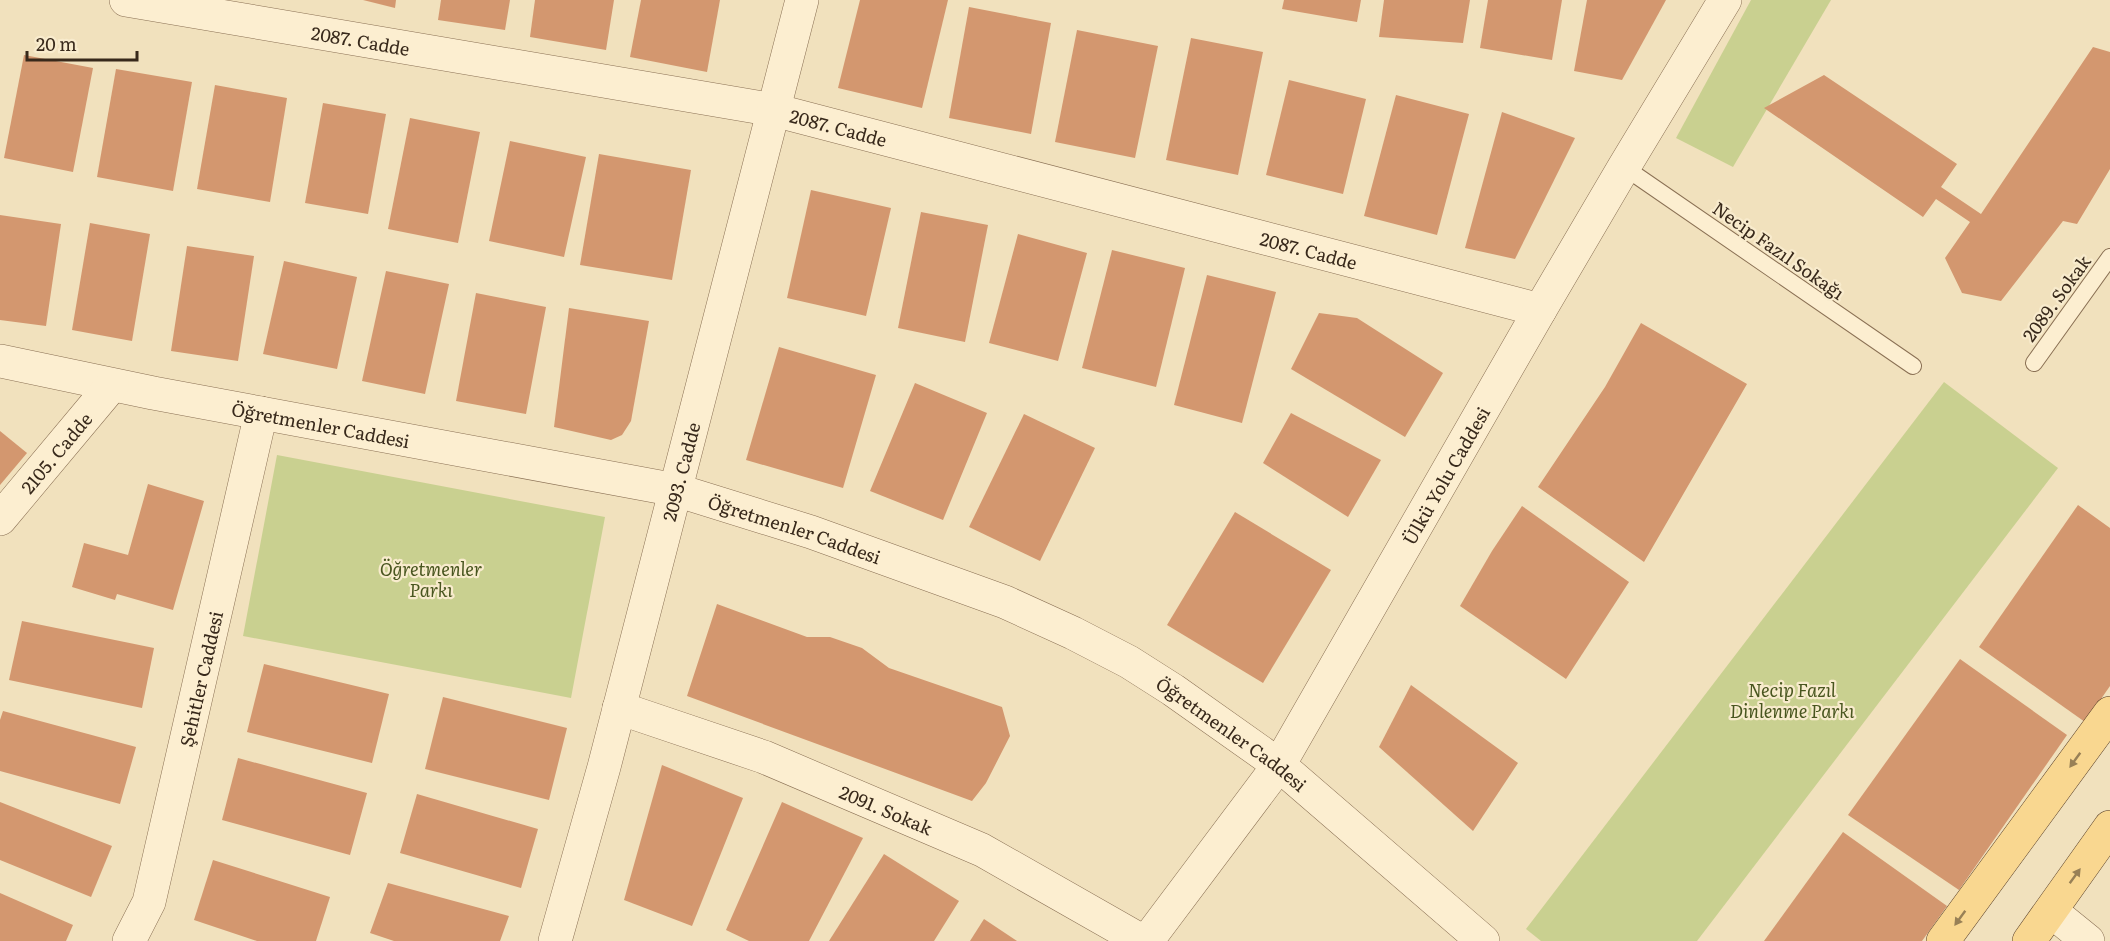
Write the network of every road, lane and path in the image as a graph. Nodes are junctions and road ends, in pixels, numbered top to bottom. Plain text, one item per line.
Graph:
1 (126, 0) edge
2 (802, 0) edge
3 (1725, 0) edge
4 (774, 110) junction
5 (1624, 167) junction
6 (2110, 257) edge
7 (1540, 310) junction
8 (0, 361) edge
9 (2034, 363) dead end
10 (1913, 366) dead end
11 (112, 385) junction
12 (261, 413) junction
13 (676, 490) junction
14 (0, 519) edge
15 (619, 708) junction
16 (2110, 713) edge
17 (1279, 765) junction
18 (2110, 827) edge
19 (2051, 910) junction
20 (129, 941) edge
21 (555, 941) edge
22 (1142, 941) edge
23 (1147, 941) edge
24 (1483, 941) edge
25 (1943, 941) edge
26 (2029, 941) edge
27 (2088, 941) edge

1 - 4 street, 2087. Cadde
2 - 4 street, 2093. Cadde
3 - 5 street, Ülkü Yolu Caddesi
4 - 7 street, 2087. Cadde
4 - 13 street, 2093. Cadde
5 - 7 street, Ülkü Yolu Caddesi
5 - 10 lane, Necip Fazıl Sokağı
6 - 9 lane, 2089. Sokak
7 - 17 street, Ülkü Yolu Caddesi
8 - 11 street, Öğretmenler Caddesi
11 - 12 street, Öğretmenler Caddesi
11 - 14 street, 2105. Cadde
12 - 13 street, Öğretmenler Caddesi
12 - 20 street, Şehitler Caddesi
13 - 15 street, 2093. Cadde
13 - 17 street, Öğretmenler Caddesi
15 - 21 street, 2093. Cadde
15 - 22 street, 2091. Sokak
16 -> 25 main road
17 - 23 street, Ülkü Yolu Caddesi
17 - 24 street, Öğretmenler Caddesi
19 -> 18 main road
19 - 26 main road
19 - 27 street

